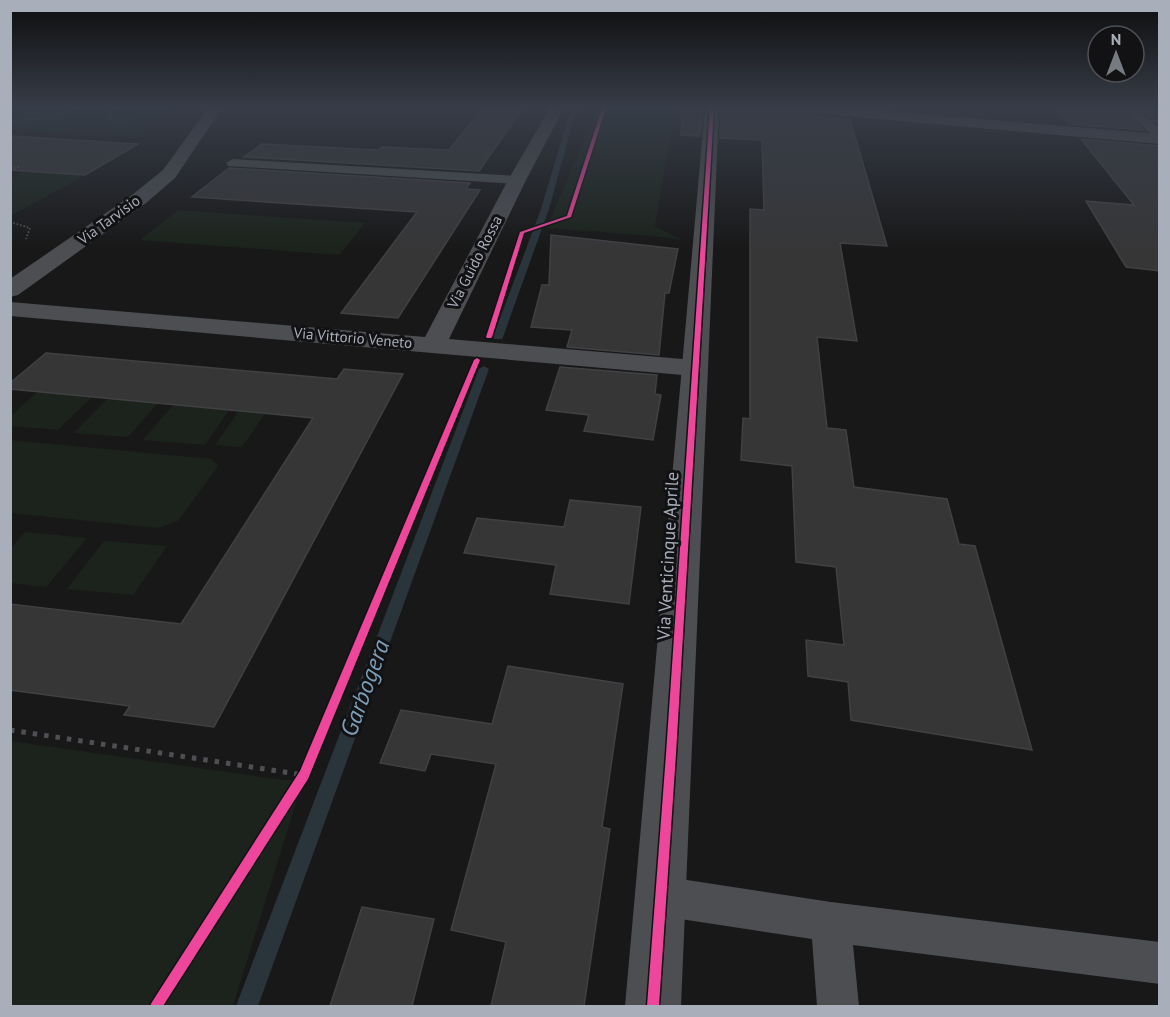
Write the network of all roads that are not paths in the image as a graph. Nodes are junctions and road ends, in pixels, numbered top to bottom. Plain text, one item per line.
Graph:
1 (183, 155) edge
2 (531, 155) edge
3 (709, 155) edge
4 (233, 163) dead end
5 (517, 180) junction
6 (10, 290) edge
7 (10, 309) edge
8 (434, 344) junction
9 (694, 368) junction
10 (661, 896) junction
11 (831, 922) junction
12 (1160, 963) edge
13 (653, 1006) edge
14 (838, 1006) edge

1 - 6 street, Via Tarvisio
2 - 5 street, Via Guido Rossa
3 - 9 street, Via Venticinque Aprile
4 - 5 lane
5 - 8 street, Via Guido Rossa
7 - 8 street, Via Vittorio Veneto
8 - 9 street, Via Vittorio Veneto
9 - 10 street, Via Venticinque Aprile
10 - 11 lane
10 - 13 street, Via Venticinque Aprile
11 - 12 lane
11 - 14 lane

